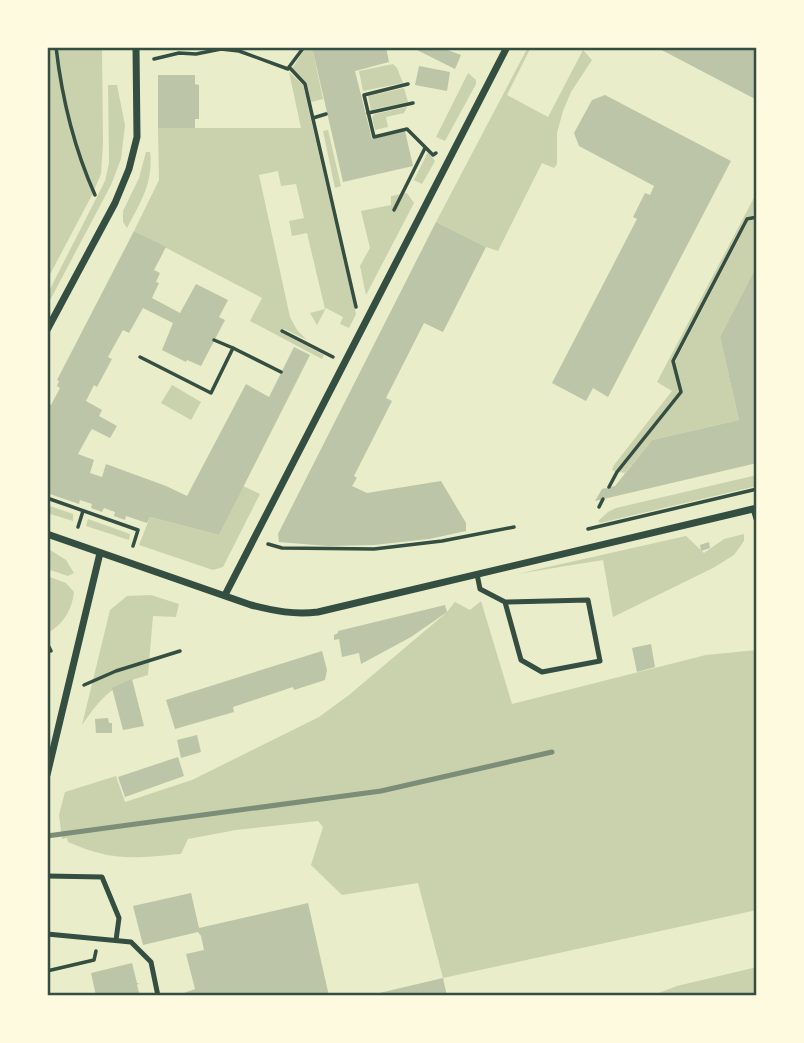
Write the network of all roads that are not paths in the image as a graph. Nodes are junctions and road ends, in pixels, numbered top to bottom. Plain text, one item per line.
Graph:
1 (136, 47) edge
2 (507, 47) edge
3 (47, 330) edge
4 (755, 509) edge
5 (757, 523) edge
6 (47, 534) edge
7 (100, 553) junction
8 (477, 574) junction
9 (225, 596) junction
10 (505, 602) junction
11 (47, 775) edge
12 (47, 876) edge
13 (47, 934) edge
14 (116, 940) junction
15 (158, 996) edge

1 - 3 street
2 - 9 street
4 - 5 lane
4 - 8 street
6 - 7 street
7 - 9 street
7 - 11 street
8 - 9 street
8 - 10 lane
10 - 10 lane
12 - 14 lane
13 - 14 lane
14 - 15 lane

